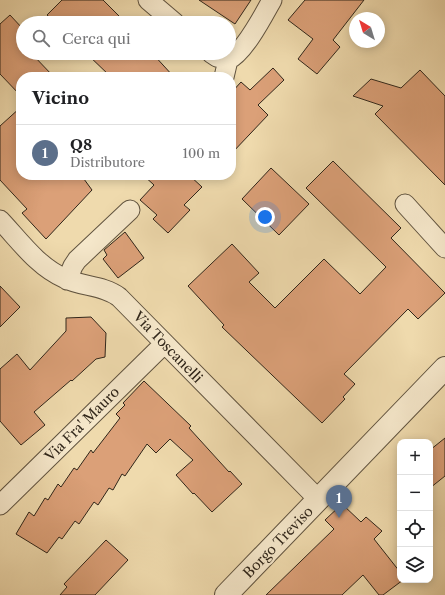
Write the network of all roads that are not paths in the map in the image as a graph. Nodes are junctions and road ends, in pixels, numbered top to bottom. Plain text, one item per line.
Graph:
1 (148, 0) edge
2 (272, 0) edge
3 (167, 16) edge
4 (236, 54) edge
5 (405, 204) dead end
6 (130, 210) dead end
7 (0, 220) edge
8 (445, 248) edge
9 (67, 280) junction
10 (164, 344) junction
11 (445, 368) edge
12 (319, 500) junction
13 (0, 505) edge
14 (226, 595) edge

1 - 3 street
2 - 4 street
5 - 8 street
6 - 9 street
7 - 9 street, Via Toscanelli
9 - 10 street, Via Toscanelli
10 - 12 street, Via Toscanelli
10 - 13 street, Via Fra' Mauro
11 - 12 street, Borgo Treviso
12 - 14 street, Borgo Treviso

